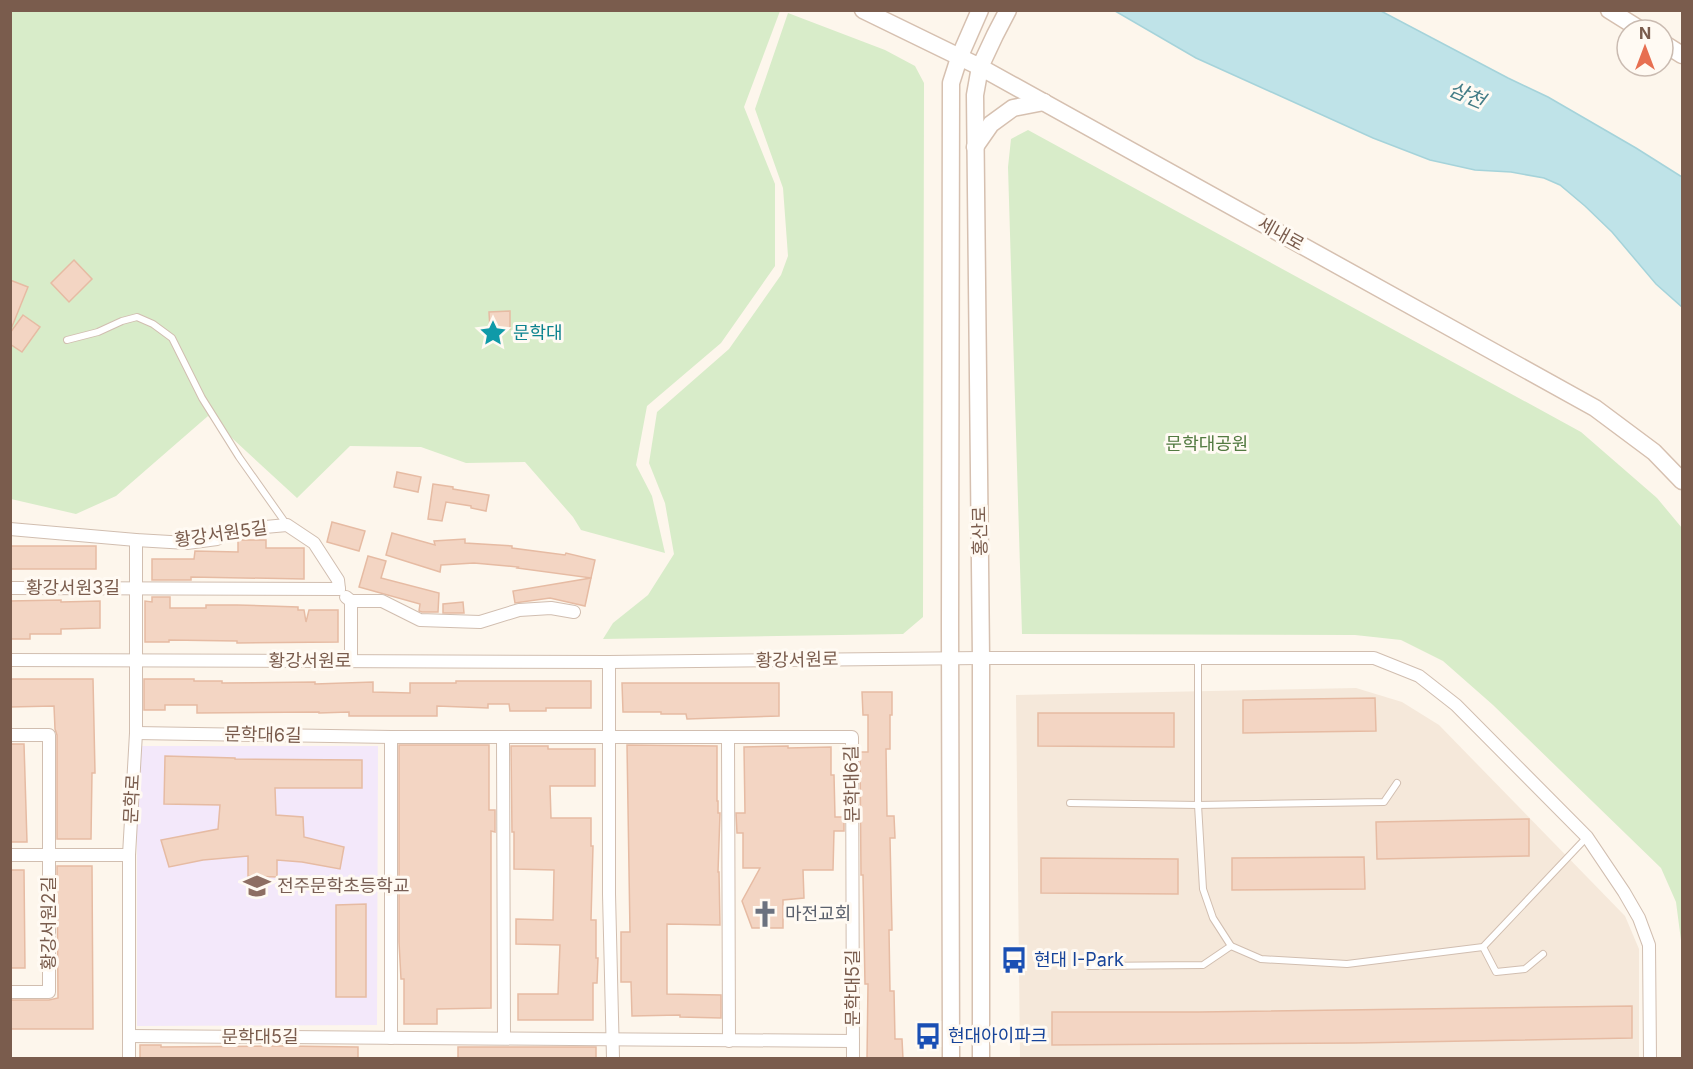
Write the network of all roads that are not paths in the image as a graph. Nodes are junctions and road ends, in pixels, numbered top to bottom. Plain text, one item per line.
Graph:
1 (863, 10) edge
2 (1008, 10) edge
3 (1609, 10) edge
4 (977, 17) edge
5 (1622, 18) edge
6 (959, 58) junction
7 (980, 67) junction
8 (1044, 102) junction
9 (975, 147) junction
10 (67, 340) dead end
11 (1683, 481) edge
12 (287, 525) junction
13 (10, 529) edge
14 (136, 540) junction
15 (10, 588) edge
16 (136, 588) junction
17 (339, 589) junction
18 (351, 601) junction
19 (574, 612) dead end
20 (981, 658) junction
21 (1198, 658) junction
22 (950, 659) junction
23 (10, 660) edge
24 (136, 660) junction
25 (351, 661) junction
26 (609, 662) junction
27 (136, 733) junction
28 (10, 735) edge
29 (391, 737) junction
30 (503, 737) junction
31 (609, 737) junction
32 (728, 737) junction
33 (1396, 783) dead end
34 (1070, 803) dead end
35 (1198, 805) junction
36 (1587, 837) junction
37 (10, 855) edge
38 (49, 855) junction
39 (129, 855) junction
40 (853, 883) joint
41 (1231, 946) junction
42 (1483, 947) junction
43 (1543, 954) dead end
44 (1089, 966) dead end
45 (10, 992) edge
46 (129, 1036) junction
47 (391, 1038) junction
48 (504, 1038) junction
49 (613, 1040) junction
50 (729, 1041) junction
51 (853, 1041) junction
52 (129, 1059) edge
53 (613, 1059) edge
54 (853, 1059) edge
55 (951, 1059) edge
56 (981, 1059) edge
57 (1650, 1059) edge

1 - 6 street, 세내로
2 - 7 street, 홍산로
3 - 5 street
4 - 6 street, 홍산로
6 - 7 street, 세내로
6 - 22 street, 홍산로
7 - 8 street, 세내로
7 - 9 street, 홍산로
8 - 9 street
8 - 11 street, 세내로
9 - 20 street, 홍산로
10 - 12 lane
12 - 14 street, 황강서원5길
12 - 17 street, 황강서원5길
13 - 14 street, 황강서원5길
14 - 16 street, 문학로
15 - 16 street, 황강서원3길
16 - 17 street
16 - 24 street, 문학로
17 - 18 street, 황강서원5길
18 - 19 street
18 - 25 street
20 - 21 street, 황강서원로
20 - 22 street, 황강서원로
20 - 56 street, 홍산로
21 - 35 lane
21 - 36 street, 황강서원로
22 - 26 street, 황강서원로
22 - 55 street, 홍산로
23 - 24 street, 황강서원로
24 - 25 street, 황강서원로
24 - 27 street, 문학로
25 - 26 street, 황강서원로
26 - 31 street
27 - 29 street, 문학대6길
27 - 39 street, 문학로
28 - 38 street, 황강서원2길
29 - 30 street, 문학대6길
29 - 47 street
30 - 31 street, 문학대6길
30 - 48 street
31 - 32 street, 문학대6길
31 - 49 street
32 - 40 street, 문학대6길
32 - 50 street
33 - 35 lane
34 - 35 lane
35 - 41 lane
36 - 42 lane
36 - 57 street, 황강서원로
37 - 38 street, 황강서원2길
38 - 39 street, 황강서원2길
38 - 45 street, 황강서원2길
39 - 46 street, 문학로
40 - 51 street, 문학대5길
41 - 42 lane
41 - 44 lane
42 - 43 lane
46 - 47 street, 문학대5길
46 - 52 street, 문학로
47 - 48 street, 문학대5길
48 - 49 street, 문학대5길
49 - 50 street, 문학대5길
49 - 53 street
50 - 51 street, 문학대5길
51 - 54 street

